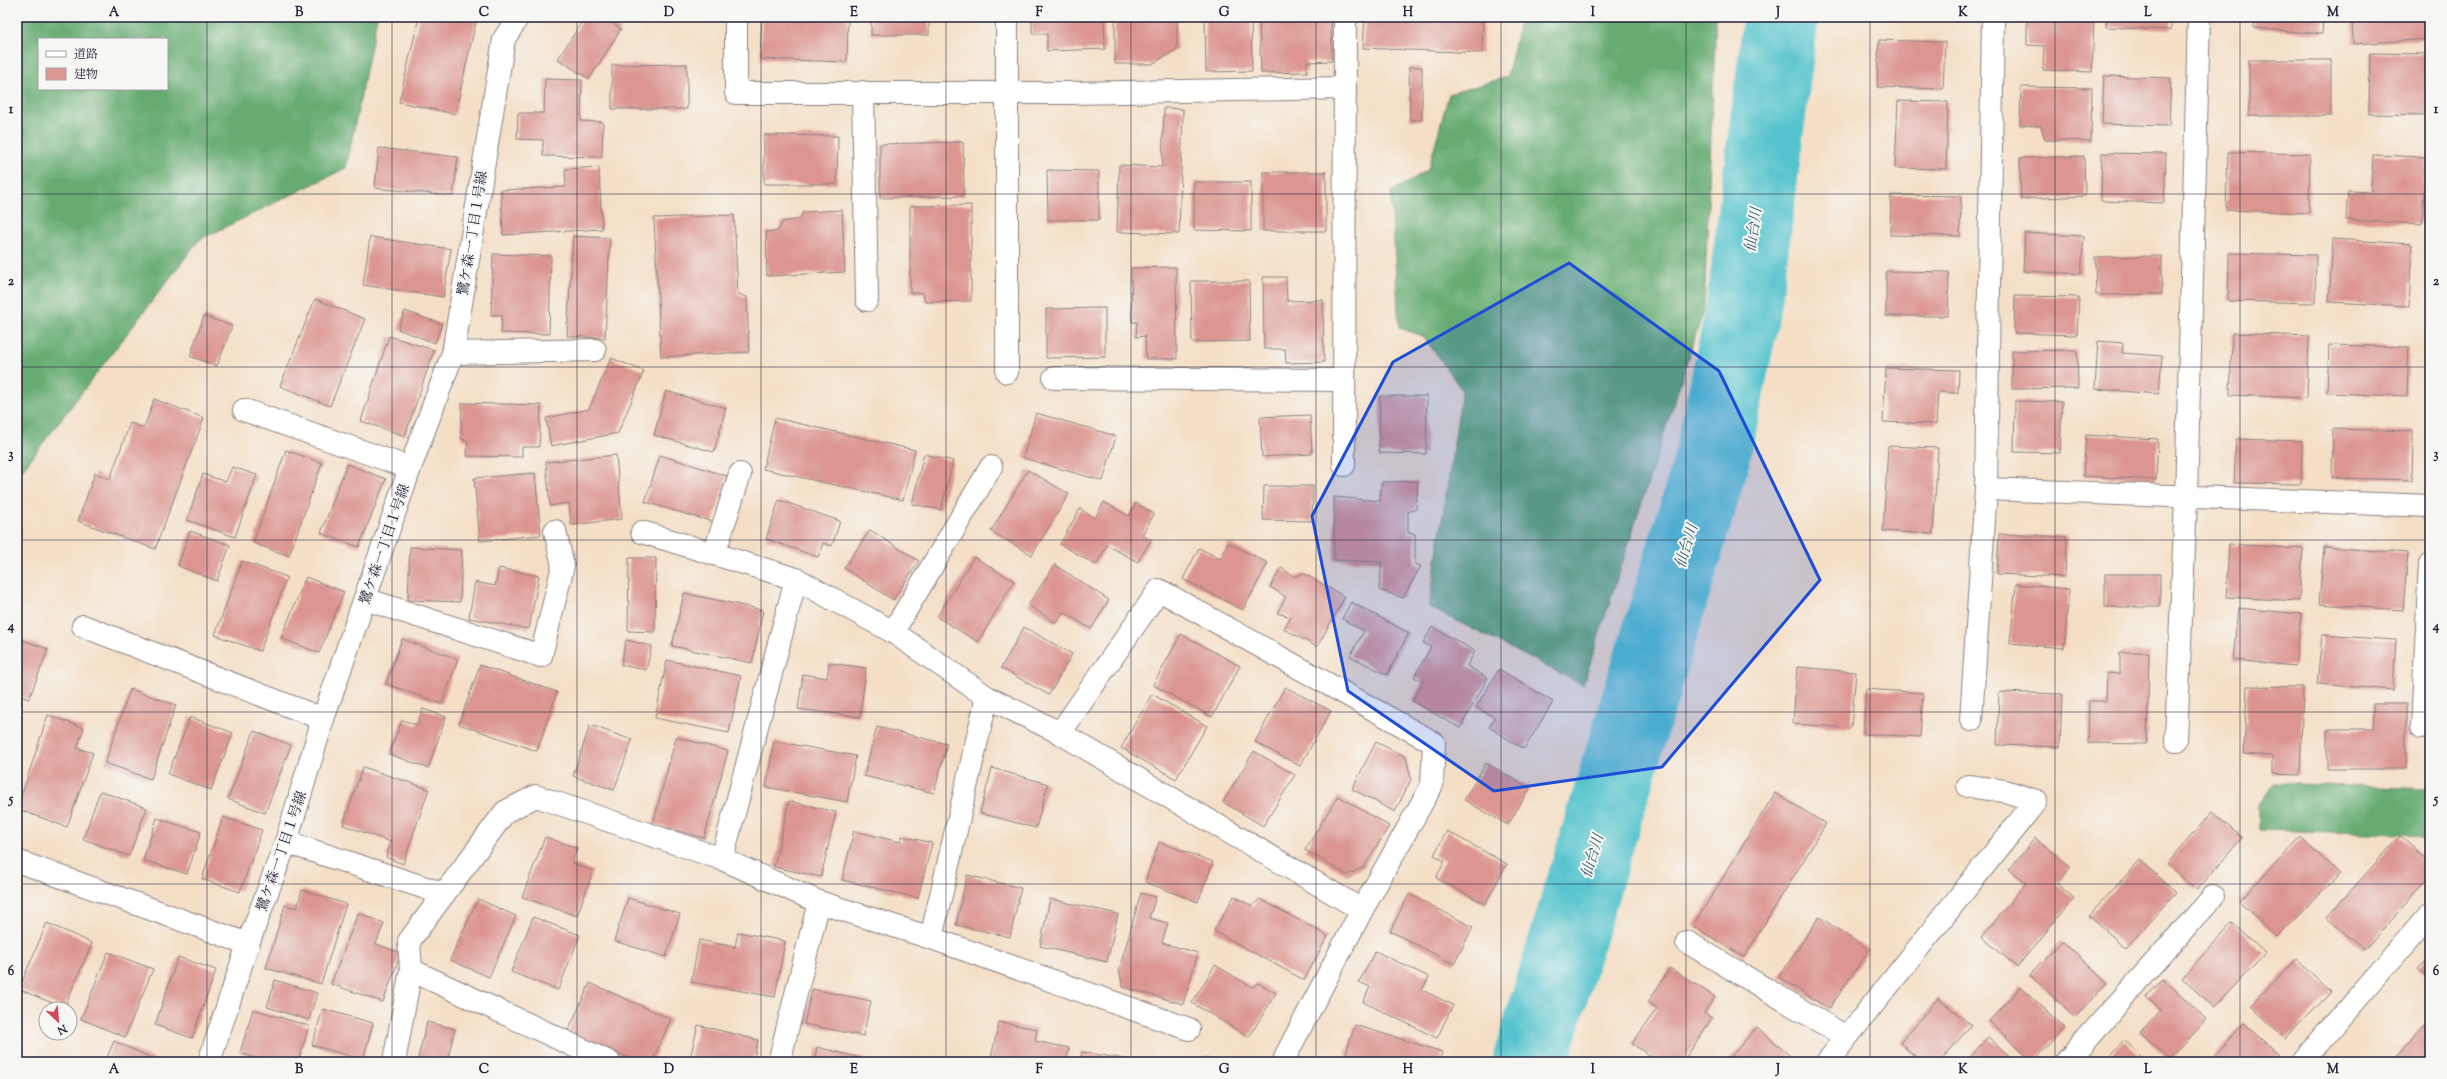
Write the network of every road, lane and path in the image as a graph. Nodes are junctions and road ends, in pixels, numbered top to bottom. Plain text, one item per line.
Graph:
1 (736, 17) edge
2 (1007, 17) edge
3 (1345, 17) edge
4 (1993, 17) edge
5 (2199, 17) edge
6 (512, 21) edge
7 (1345, 88) junction
8 (863, 92) junction
9 (1006, 93) junction
10 (867, 300) dead end
11 (594, 350) dead end
12 (453, 352) junction
13 (1007, 372) dead end
14 (1054, 378) dead end
15 (1344, 380) junction
16 (244, 410) dead end
17 (1344, 465) dead end
18 (992, 466) dead end
19 (410, 468) junction
20 (740, 474) dead end
21 (1986, 489) junction
22 (2186, 498) junction
23 (2430, 506) edge
24 (555, 531) dead end
25 (642, 532) dead end
26 (714, 554) junction
27 (2430, 564) edge
28 (796, 579) junction
29 (365, 599) junction
30 (82, 626) dead end
31 (893, 632) junction
32 (988, 697) junction
33 (323, 719) junction
34 (1971, 720) dead end
35 (2422, 727) dead end
36 (1060, 733) junction
37 (2176, 741) dead end
38 (1968, 786) dead end
39 (286, 842) junction
40 (722, 859) junction
41 (17, 860) edge
42 (444, 894) junction
43 (2213, 897) dead end
44 (819, 902) junction
45 (1362, 910) junction
46 (2430, 914) edge
47 (931, 938) junction
48 (1687, 942) dead end
49 (248, 944) junction
50 (411, 970) junction
51 (1189, 1029) dead end
52 (1846, 1037) junction
53 (209, 1062) edge
54 (394, 1062) edge
55 (610, 1062) edge
56 (778, 1062) edge
57 (1284, 1062) edge
58 (1827, 1062) edge
59 (2066, 1062) edge
60 (2302, 1062) edge

1 - 8 street
2 - 9 street
3 - 7 street
4 - 21 street
5 - 22 street
6 - 12 street, 鷺ケ森一丁目１号線
7 - 9 street
7 - 15 street
8 - 9 street
8 - 10 street
9 - 13 street
11 - 12 street
12 - 19 street, 鷺ケ森一丁目１号線
14 - 15 street
15 - 17 street
16 - 19 street
18 - 31 street
19 - 29 street, 鷺ケ森一丁目１号線
20 - 26 street
21 - 22 street
21 - 34 street
22 - 23 street
22 - 37 street
24 - 29 street
25 - 26 street
26 - 28 street
27 - 35 street
28 - 31 street
28 - 40 street
29 - 33 street, 鷺ケ森一丁目１号線
30 - 33 street
31 - 32 street
32 - 36 street
32 - 47 street
33 - 39 street, 鷺ケ森一丁目１号線
36 - 45 street
36 - 45 street
38 - 52 street
39 - 42 street
39 - 49 street, 鷺ケ森一丁目１号線
40 - 42 street
40 - 44 street
41 - 49 street
42 - 50 street
43 - 59 street
44 - 47 street
44 - 56 street
45 - 57 street
46 - 60 street
47 - 51 street
48 - 52 street
49 - 53 street, 鷺ケ森一丁目１号線
50 - 54 street
50 - 55 street
52 - 58 street

